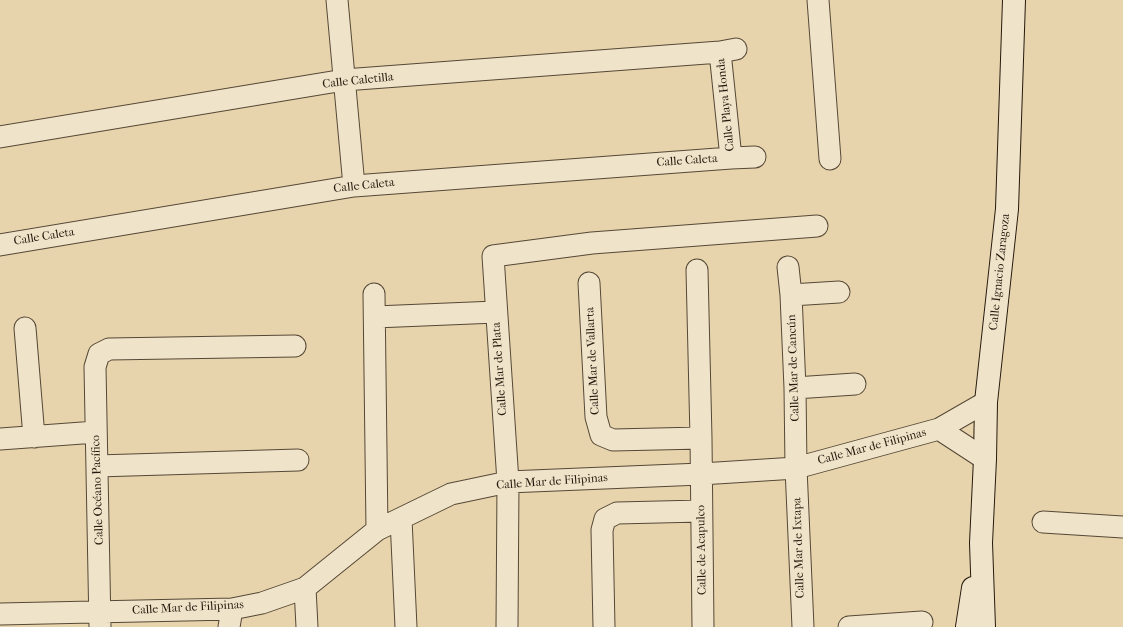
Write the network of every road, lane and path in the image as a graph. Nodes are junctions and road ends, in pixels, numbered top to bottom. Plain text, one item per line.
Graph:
1 (337, 0) edge
2 (818, 0) edge
3 (1014, 0) edge
4 (728, 50) joint
5 (344, 80) junction
6 (0, 137) edge
7 (755, 157) dead end
8 (731, 158) junction
9 (830, 158) dead end
10 (354, 186) junction
11 (817, 226) dead end
12 (0, 245) edge
13 (788, 267) dead end
14 (697, 270) dead end
15 (589, 282) dead end
16 (839, 292) dead end
17 (374, 294) dead end
18 (791, 295) junction
19 (496, 312) junction
20 (375, 317) junction
21 (25, 328) dead end
22 (295, 346) dead end
23 (854, 384) dead end
24 (795, 388) junction
25 (986, 402) junction
26 (939, 429) junction
27 (96, 432) junction
28 (34, 438) junction
29 (701, 438) junction
30 (0, 440) edge
31 (985, 459) junction
32 (298, 460) dead end
33 (97, 466) junction
34 (796, 468) junction
35 (701, 474) junction
36 (508, 482) junction
37 (701, 511) junction
38 (401, 519) junction
39 (1043, 522) dead end
40 (1123, 527) edge
41 (377, 530) junction
42 (981, 543) junction
43 (305, 588) junction
44 (0, 614) edge
45 (231, 618) edge
46 (101, 620) edge
47 (922, 622) dead end
48 (307, 627) edge
49 (406, 627) edge
50 (507, 627) edge
51 (604, 627) edge
52 (703, 627) edge
53 (803, 627) edge
54 (848, 627) edge
55 (967, 627) edge
56 (984, 627) edge

1 - 5 street
2 - 9 street
3 - 25 main road, Calle Ignacio Zaragoza
4 - 5 street, Calle Caletilla
4 - 8 street, Calle Playa Honda
5 - 6 street, Calle Caletilla
5 - 10 street
7 - 8 street, Calle Caleta
8 - 10 street, Calle Caleta
10 - 12 street, Calle Caleta
11 - 19 street, Calle Mar de Plata
13 - 18 street, Calle Mar de Cancún
14 - 29 street
15 - 29 street, Calle Mar de Vallarta
16 - 18 street
17 - 20 street
18 - 24 street, Calle Mar de Cancún
19 - 20 street
19 - 36 street, Calle Mar de Plata
20 - 41 street
21 - 28 street
22 - 27 street, Calle Océano Pacífico
23 - 24 street
24 - 34 street, Calle Mar de Cancún
25 - 26 street, Calle Mar de Filipinas
25 - 31 main road, Calle Ignacio Zaragoza
26 - 31 street, Calle Mar de Filipinas
26 - 34 street, Calle Mar de Filipinas
27 - 28 street
27 - 33 street, Calle Océano Pacífico
28 - 30 street
29 - 35 street
31 - 42 main road, Calle Ignacio Zaragoza
32 - 33 street
33 - 46 street, Calle Océano Pacífico
34 - 35 street, Calle Mar de Filipinas
34 - 53 street, Calle Mar de Ixtapa
35 - 36 street, Calle Mar de Filipinas
35 - 37 street, Calle de Acapulco
36 - 38 street, Calle Mar de Filipinas
36 - 50 street, Calle Mar de Plata
37 - 51 street
37 - 52 street, Calle de Acapulco
38 - 41 street, Calle Mar de Filipinas
38 - 49 street
39 - 40 street
41 - 43 street, Calle Mar de Filipinas
42 - 55 main road, Calle Ignacio Zaragoza
42 - 56 main road, Calle Ignacio Zaragoza
43 - 45 street, Calle Mar de Filipinas
43 - 48 street
44 - 46 street, Calle Mar de Filipinas
45 - 46 street, Calle Mar de Filipinas
47 - 54 street

